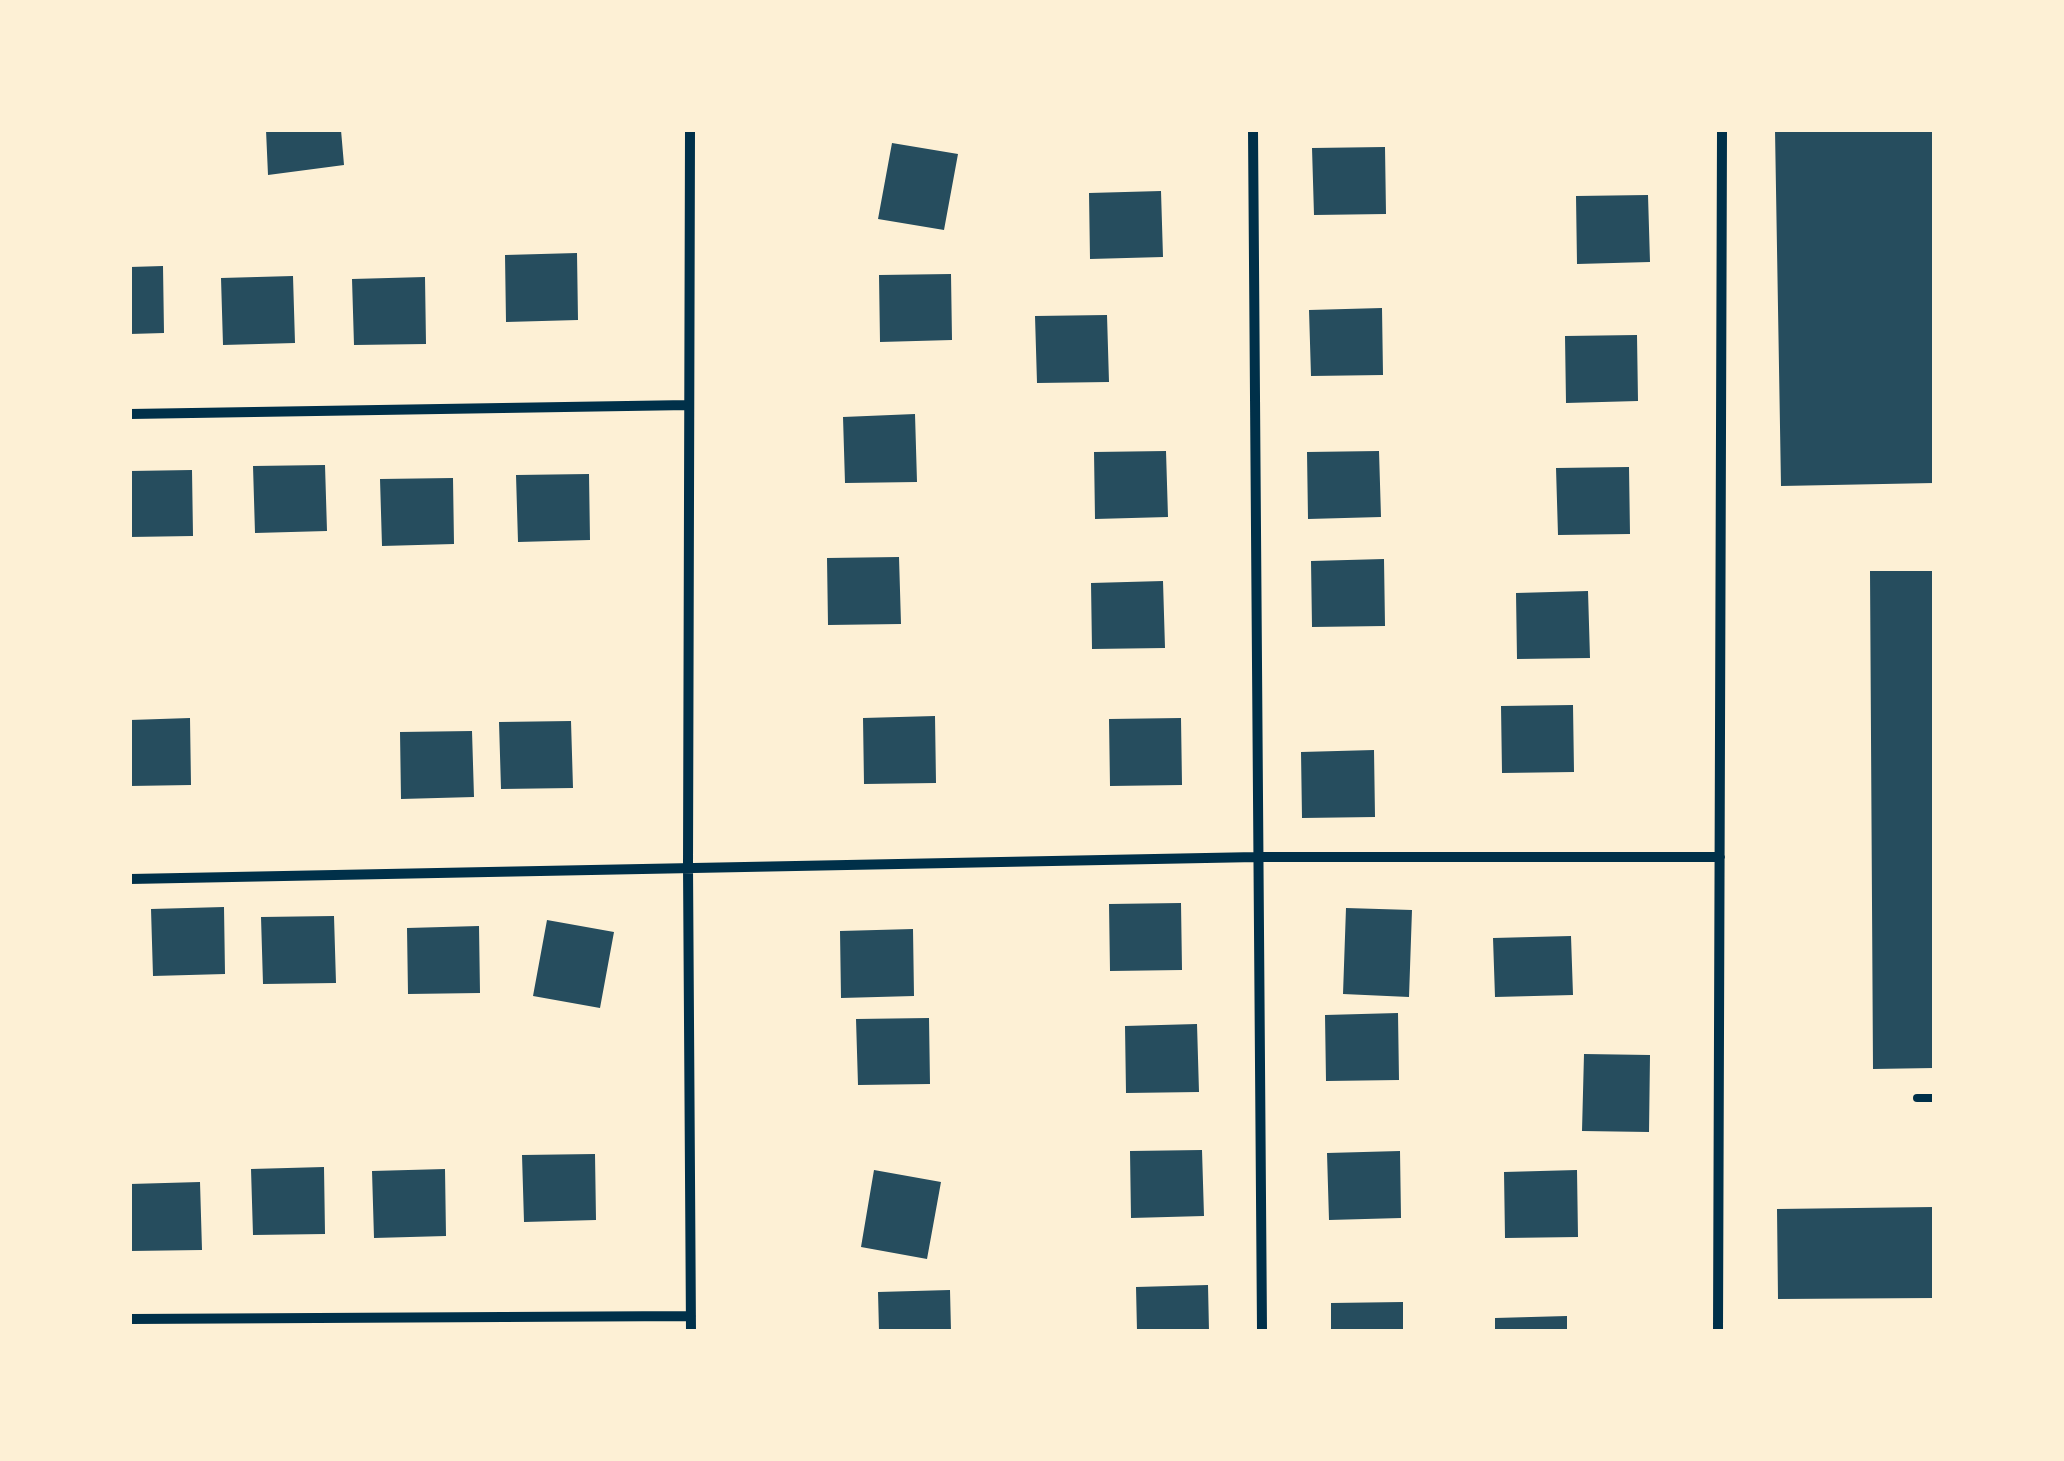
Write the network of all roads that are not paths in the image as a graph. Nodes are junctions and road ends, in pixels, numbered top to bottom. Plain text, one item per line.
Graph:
1 (690, 130) edge
2 (1253, 130) edge
3 (1722, 130) edge
4 (690, 404) junction
5 (130, 414) edge
6 (1256, 857) junction
7 (1720, 857) junction
8 (688, 866) junction
9 (130, 880) edge
10 (1917, 1098) dead end
11 (1934, 1098) edge
12 (691, 1316) junction
13 (130, 1319) edge
14 (692, 1331) edge
15 (1262, 1331) edge
16 (1718, 1331) edge

1 - 4 street
2 - 6 street
3 - 7 street
4 - 5 street
4 - 8 street
6 - 7 street
6 - 8 street
6 - 15 street
7 - 16 street
8 - 9 street
8 - 12 street
10 - 11 lane
12 - 13 street
12 - 14 street

